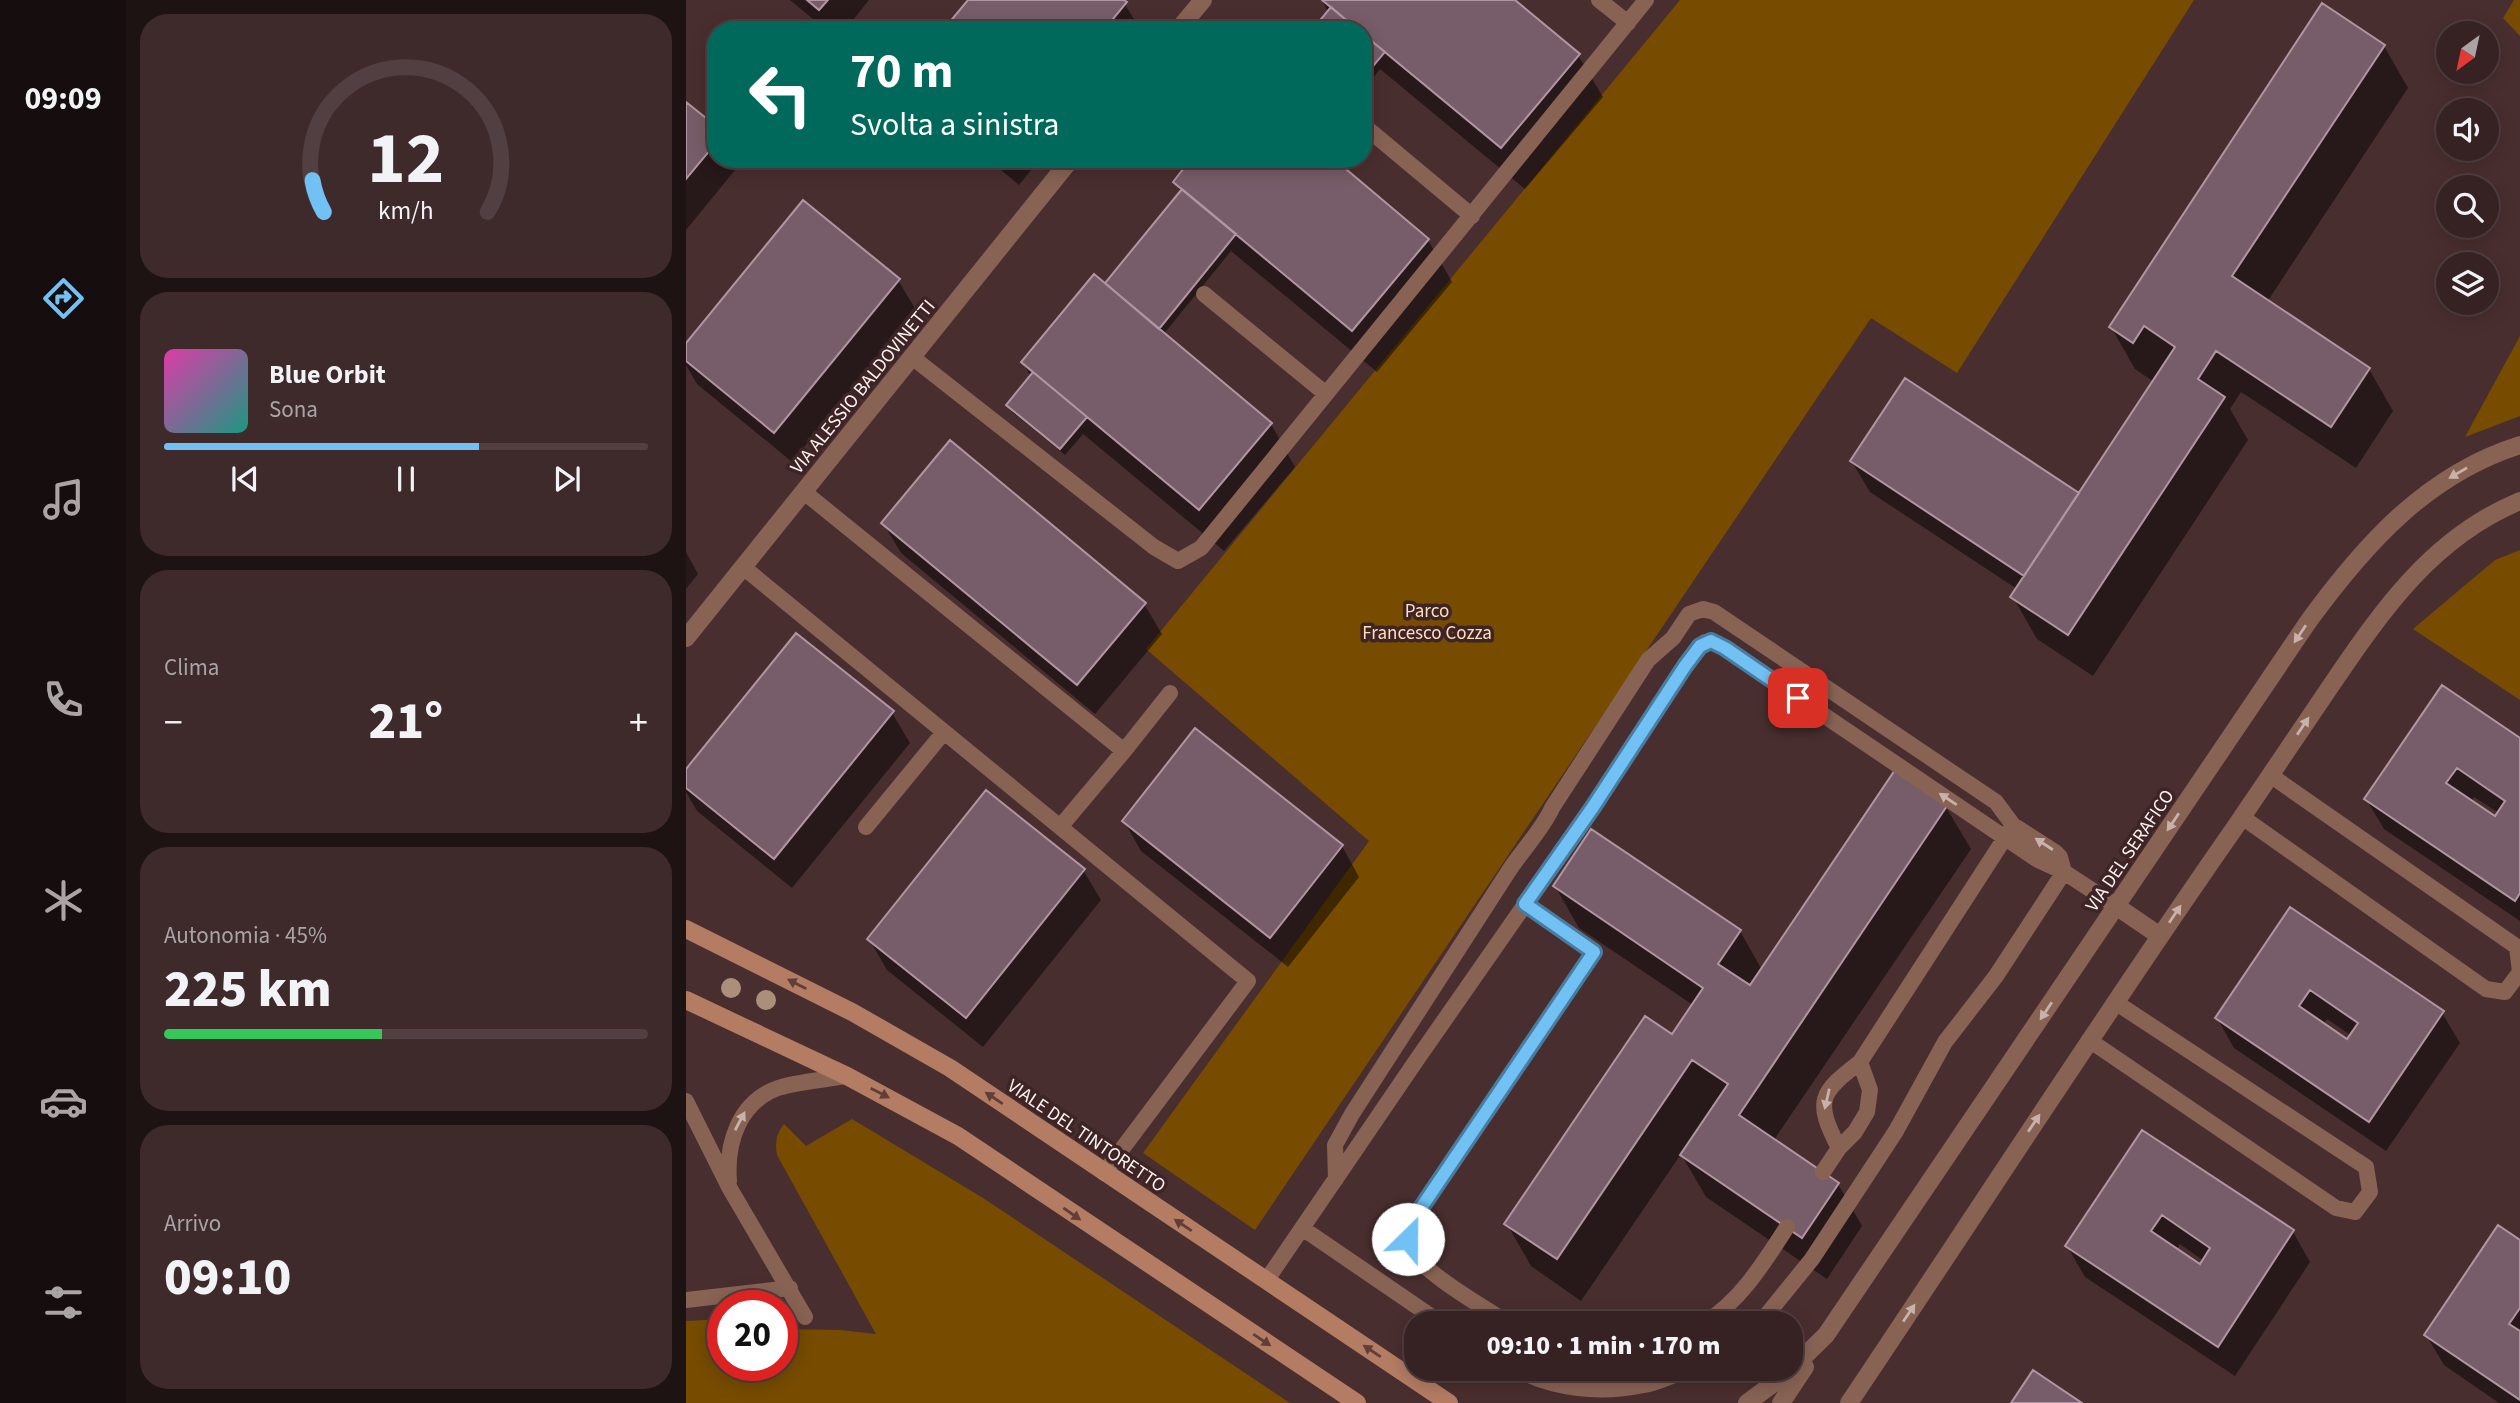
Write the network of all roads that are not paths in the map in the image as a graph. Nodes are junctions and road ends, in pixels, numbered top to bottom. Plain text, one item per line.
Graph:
1 (1203, 0) edge
2 (1599, 0) edge
3 (1646, 0) edge
4 (1186, 21) edge
5 (1628, 23) junction
6 (1372, 133) edge
7 (1064, 168) edge
8 (1472, 216) junction
9 (1204, 293) dead end
10 (912, 357) junction
11 (1326, 394) junction
12 (2520, 445) edge
13 (804, 492) junction
14 (2520, 500) edge
15 (743, 567) junction
16 (686, 638) edge
17 (1170, 693) dead end
18 (944, 732) junction
19 (1124, 751) junction
20 (2270, 775) junction
21 (2242, 817) junction
22 (866, 827) dead end
23 (1060, 827) junction
24 (2009, 831) junction
25 (2064, 872) junction
26 (1525, 904) junction
27 (2116, 906) junction
28 (686, 929) edge
29 (2160, 936) junction
30 (686, 1000) edge
31 (2115, 1002) junction
32 (2090, 1040) junction
33 (1860, 1062) junction
34 (848, 1076) junction
35 (686, 1101) edge
36 (1839, 1148) junction
37 (1823, 1172) dead end
38 (1104, 1173) junction
39 (1336, 1179) junction
40 (730, 1187) junction
41 (1303, 1227) junction
42 (1787, 1227) dead end
43 (1266, 1281) junction
44 (790, 1288) junction
45 (686, 1300) edge
46 (1424, 1311) edge
47 (1490, 1311) edge
48 (1719, 1311) edge
49 (1770, 1311) edge
50 (805, 1317) dead end
51 (1826, 1335) junction
52 (1871, 1370) junction
53 (1547, 1381) edge
54 (1657, 1381) edge
55 (1357, 1403) edge
56 (1449, 1403) edge
57 (1747, 1403) edge
58 (1780, 1403) edge
59 (1849, 1403) edge
60 (1859, 1403) edge

1 - 4 street
2 - 5 lane
3 - 5 lane
5 - 8 lane
6 - 8 lane
7 - 10 street, VIA ALESSIO BALDOVINETTI
8 - 11 lane
9 - 11 lane
10 - 11 lane
10 - 13 street, VIA ALESSIO BALDOVINETTI
12 -> 27 street, VIA DEL SERAFICO
13 - 15 street, VIA ALESSIO BALDOVINETTI
13 - 19 lane
20 -> 14 street
15 - 16 street, VIA ALESSIO BALDOVINETTI
15 - 18 lane
17 - 19 lane
18 - 22 lane
18 - 23 lane
19 - 23 lane
20 - 21 street
20 - 21 lane
29 -> 21 street
23 - 38 lane
24 - 25 lane
24 -> 26 lane
24 - 33 lane
24 - 39 lane
25 - 27 lane
25 - 49 lane
26 - 39 lane
26 - 47 lane
27 - 29 street
27 -> 51 street, VIA DEL SERAFICO
38 -> 28 main road, VIALE DEL TINTORETTO
29 - 31 street
30 - 34 main road
31 - 32 street
31 - 32 lane
52 -> 32 street
33 - 36 lane
33 -> 36 lane
40 -> 34 lane
34 -> 55 main road
35 - 40 lane
36 - 37 lane
43 -> 38 main road, VIALE DEL TINTORETTO
39 - 41 lane
40 - 44 lane
41 - 43 lane
41 - 46 lane
42 - 48 lane
56 -> 43 main road, VIALE DEL TINTORETTO
44 - 45 lane
44 - 50 lane
51 - 57 street, VIA DEL SERAFICO
51 - 58 street, VIA DEL SERAFICO
52 - 59 street
52 - 60 street
53 - 54 lane

